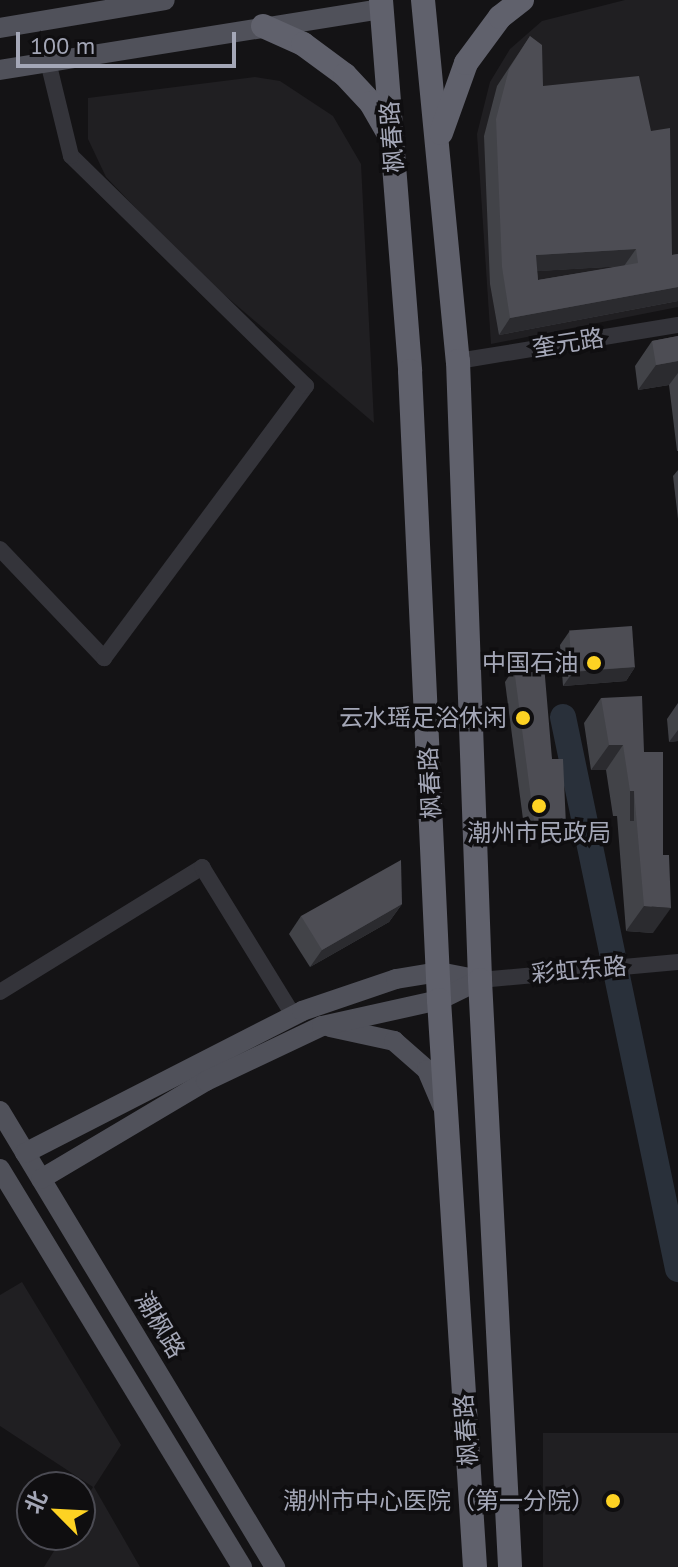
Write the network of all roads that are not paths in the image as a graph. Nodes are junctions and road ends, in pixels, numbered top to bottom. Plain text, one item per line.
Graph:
1 (165, 0) edge
2 (522, 0) edge
3 (425, 1) edge
4 (381, 4) edge
5 (263, 26) junction
6 (0, 28) edge
7 (48, 62) junction
8 (0, 70) edge
9 (392, 139) junction
10 (439, 139) junction
11 (678, 325) edge
12 (458, 361) junction
13 (0, 549) edge
14 (674, 962) edge
15 (439, 972) junction
16 (480, 980) junction
17 (0, 992) edge
18 (439, 1000) junction
19 (293, 1015) junction
20 (322, 1026) junction
21 (0, 1111) edge
22 (447, 1117) junction
23 (25, 1153) junction
24 (0, 1169) edge
25 (41, 1179) junction
26 (242, 1567) edge
27 (275, 1567) edge
28 (475, 1567) edge
29 (510, 1567) edge

1 - 6 main road
2 - 10 highway
3 - 4 highway
3 - 10 highway, 枫春路
4 - 5 main road
4 - 9 highway, 枫春路
5 - 7 main road
5 - 9 highway
7 - 8 main road
7 - 13 street
9 - 15 highway, 枫春路
10 - 12 highway, 枫春路
11 - 12 street, 奎元路
12 - 16 highway, 枫春路
14 - 16 street, 彩虹东路
15 - 16 main road
15 - 18 highway, 枫春路
15 - 19 main road
16 - 18 main road
16 - 29 highway, 枫春路
17 - 19 street
18 - 20 main road
18 - 22 highway, 枫春路
19 - 23 main road
20 - 22 main road
20 - 25 main road
21 - 23 main road, 潮枫路
22 - 28 highway, 枫春路
23 - 25 main road, 潮枫路
24 - 26 main road
25 - 27 main road, 潮枫路

